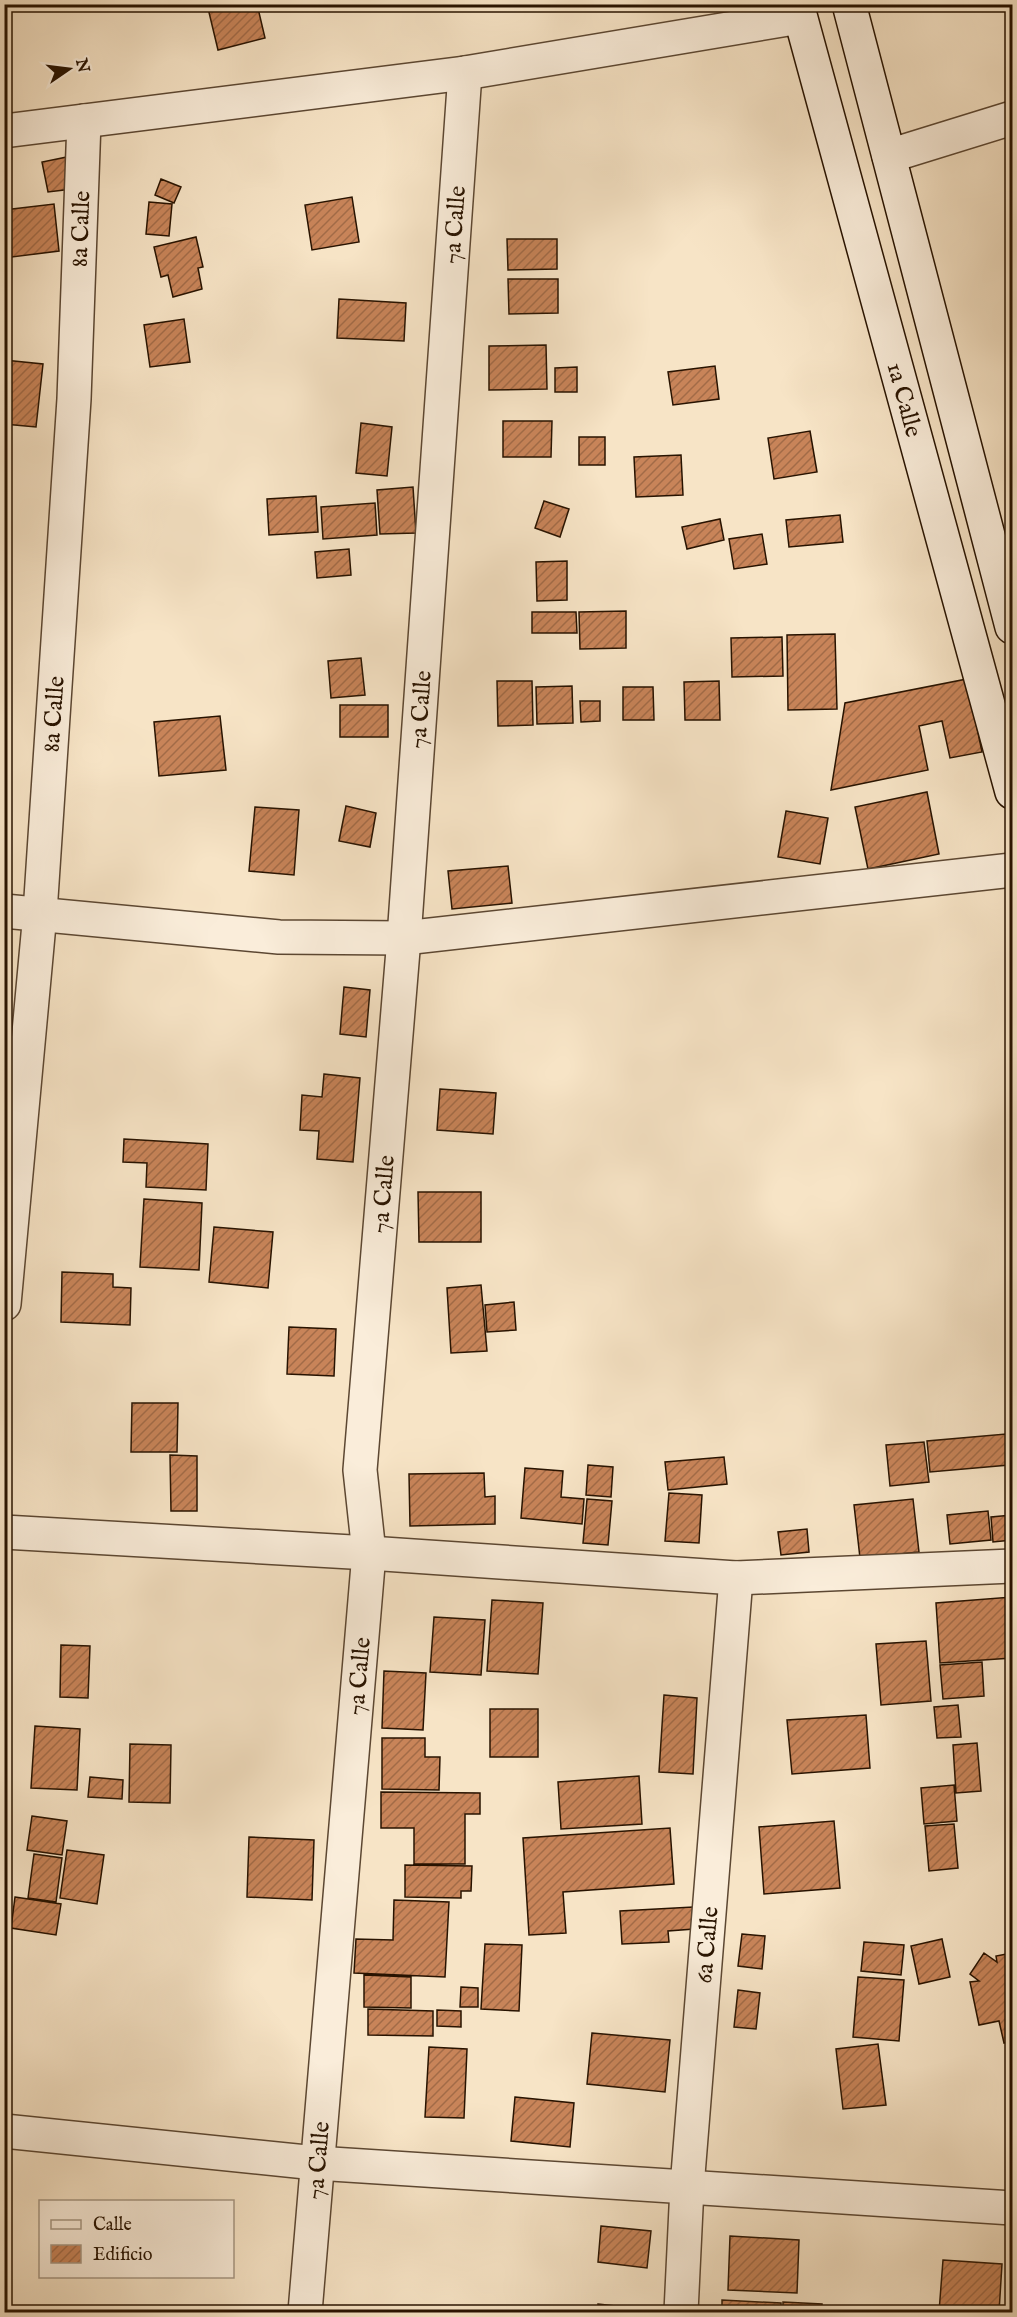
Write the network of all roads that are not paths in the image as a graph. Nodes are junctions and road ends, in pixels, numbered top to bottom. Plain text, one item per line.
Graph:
1 (849, 4) edge
2 (799, 11) edge
3 (739, 16) edge
4 (465, 73) junction
5 (1012, 117) edge
6 (84, 121) junction
7 (4, 131) edge
8 (889, 156) junction
9 (1012, 627) edge
10 (1012, 792) edge
11 (1012, 870) edge
12 (4, 911) edge
13 (40, 914) junction
14 (404, 938) junction
15 (4, 1304) edge
16 (4, 1532) edge
17 (369, 1553) junction
18 (1012, 1566) edge
19 (736, 1578) junction
20 (4, 2131) edge
21 (316, 2163) junction
22 (687, 2187) junction
23 (1012, 2208) edge
24 (305, 2313) edge
25 (681, 2313) edge

1 - 8 street, 1a Calle
2 - 3 street
2 - 10 street, 1a Calle
3 - 4 street
4 - 6 street
4 - 14 street, 7a Calle
5 - 8 street
6 - 7 street
6 - 13 street, 8a Calle
8 - 9 street, 1a Calle
11 - 14 street
12 - 13 street
13 - 14 street
13 - 15 street, 8a Calle
14 - 17 street, 7a Calle
16 - 17 street
17 - 19 street
17 - 21 street, 7a Calle
18 - 19 street
19 - 22 street, 6a Calle
20 - 21 street
21 - 22 street
21 - 24 street, 7a Calle
22 - 23 street
22 - 25 street, 6a Calle

